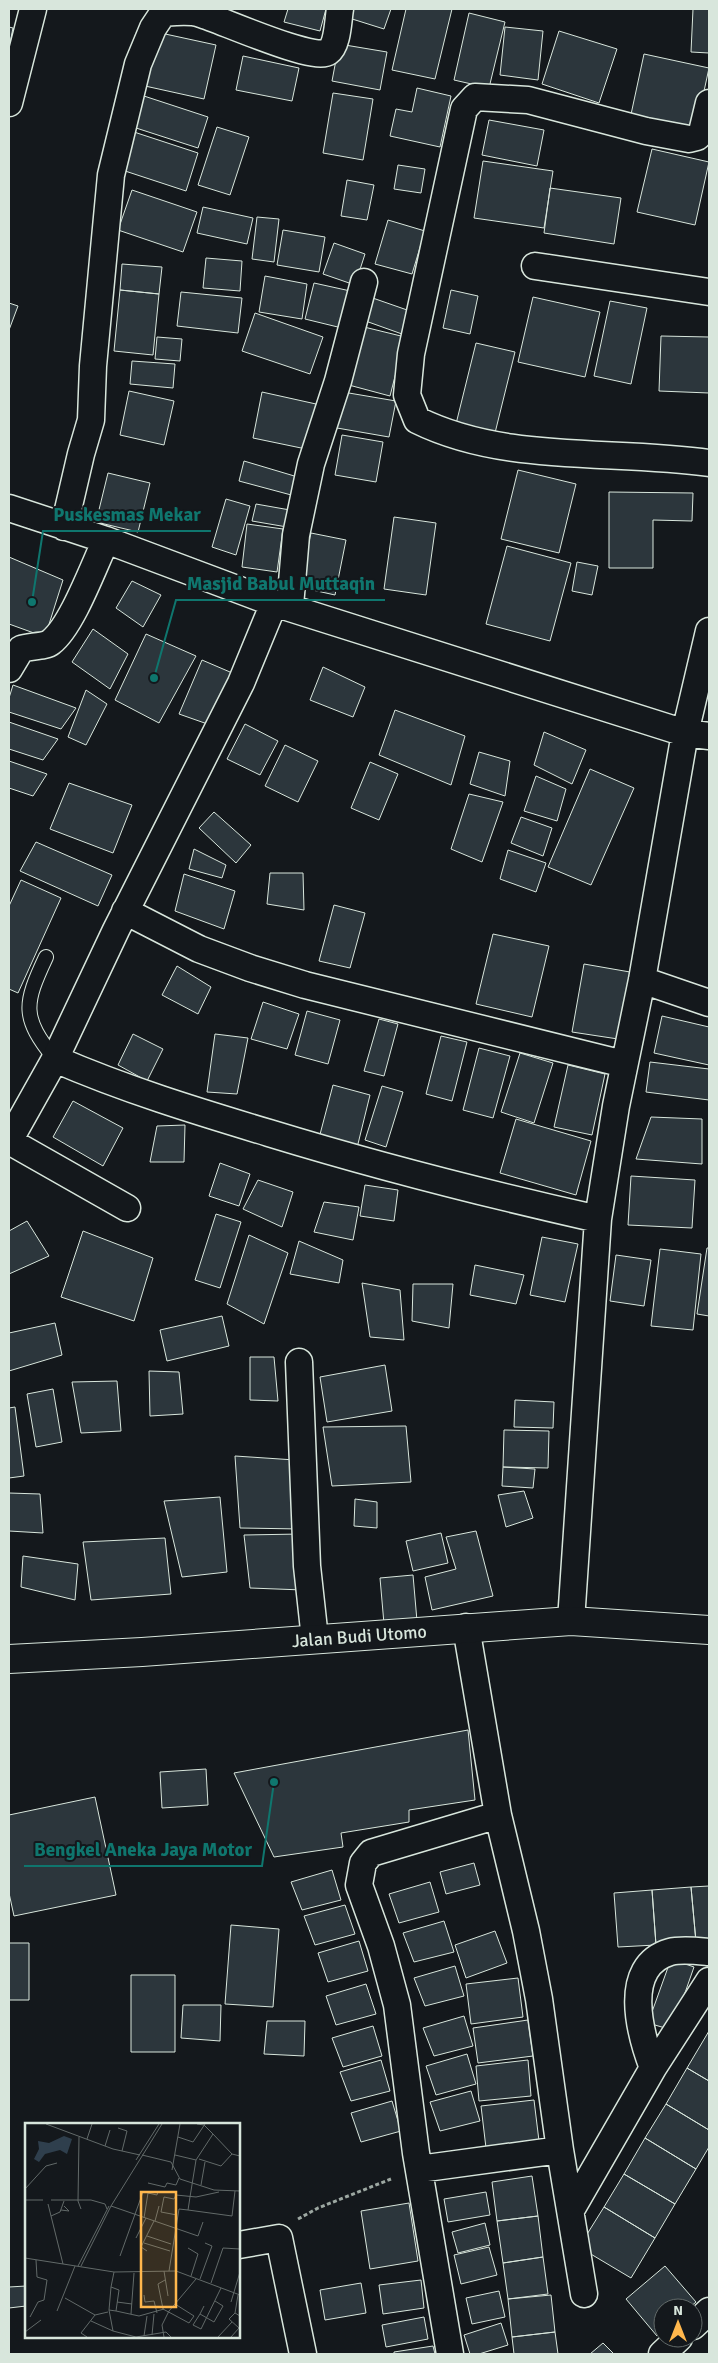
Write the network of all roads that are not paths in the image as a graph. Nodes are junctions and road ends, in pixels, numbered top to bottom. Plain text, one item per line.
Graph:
1 (33, 9) edge
2 (340, 9) edge
3 (9, 103) edge
4 (709, 103) edge
5 (535, 266) dead end
6 (364, 282) dead end
7 (709, 292) edge
8 (709, 463) edge
9 (9, 508) edge
10 (64, 527) junction
11 (106, 540) junction
12 (282, 604) junction
13 (709, 631) edge
14 (9, 669) edge
15 (697, 735) edge
16 (125, 911) junction
17 (46, 957) dead end
18 (642, 980) junction
19 (709, 1003) edge
20 (55, 1059) junction
21 (624, 1064) junction
22 (127, 1208) dead end
23 (598, 1219) junction
24 (299, 1362) dead end
25 (571, 1621) junction
26 (466, 1627) junction
27 (709, 1630) edge
28 (315, 1639) junction
29 (9, 1660) edge
30 (498, 1815) junction
31 (709, 1952) edge
32 (709, 1981) edge
33 (653, 2068) junction
34 (560, 2150) junction
35 (419, 2169) junction
36 (571, 2210) junction
37 (240, 2245) edge
38 (584, 2294) dead end
39 (303, 2354) edge
40 (450, 2354) edge

1 - 3 street
2 - 10 street
4 - 8 street
5 - 7 street
6 - 12 street
9 - 10 street
10 - 11 street
11 - 12 street
11 - 14 street
12 - 15 street
12 - 16 street
13 - 15 street
15 - 18 street
16 - 20 street
16 - 21 street
17 - 20 lane
18 - 19 street
18 - 21 street
20 - 22 street
20 - 23 street
21 - 23 street
23 - 25 street
24 - 28 street
25 - 26 main road, Jalan Budi Utomo
25 - 27 main road, Jalan Budi Utomo
26 - 28 main road, Jalan Budi Utomo
26 - 30 street
28 - 29 main road, Jalan Budi Utomo
30 - 34 street
30 - 35 street
31 - 33 street
32 - 33 street
33 - 36 street
34 - 35 street
34 - 36 street
35 - 40 street
36 - 38 street
37 - 39 street

